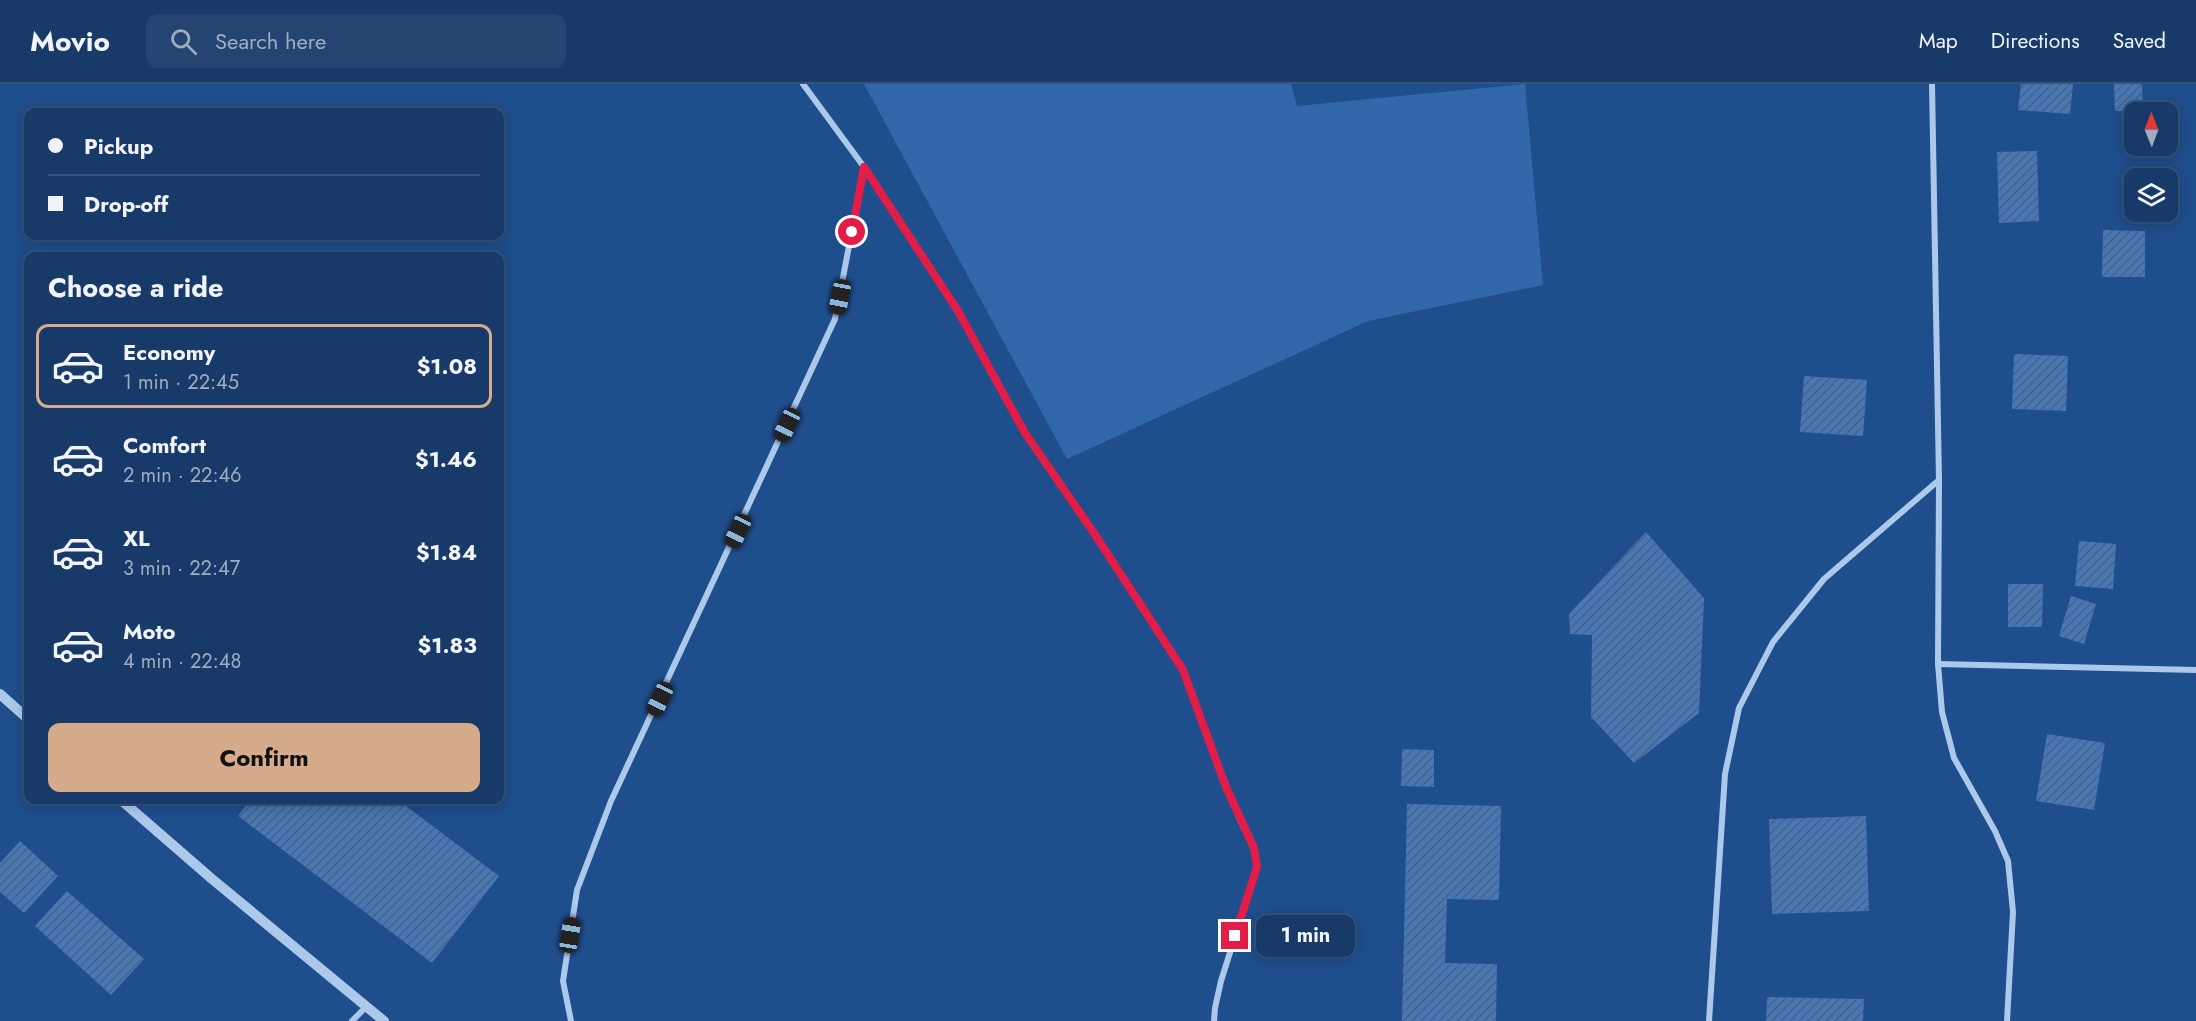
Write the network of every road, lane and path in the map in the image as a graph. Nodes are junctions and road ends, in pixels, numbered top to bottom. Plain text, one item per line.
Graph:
1 (803, 84) edge
2 (1932, 84) edge
3 (864, 167) junction
4 (1939, 480) junction
5 (1938, 664) junction
6 (2196, 670) edge
7 (0, 694) edge
8 (24, 715) edge
9 (126, 804) edge
10 (366, 1007) junction
11 (352, 1021) edge
12 (384, 1021) edge
13 (571, 1021) edge
14 (1214, 1021) edge
15 (1709, 1021) edge
16 (2007, 1021) edge

1 - 3 street
2 - 4 street
3 - 13 street
3 - 14 street
4 - 5 street
4 - 15 street
5 - 6 street
5 - 16 street
7 - 8 street
9 - 10 street
10 - 11 street
10 - 12 street

